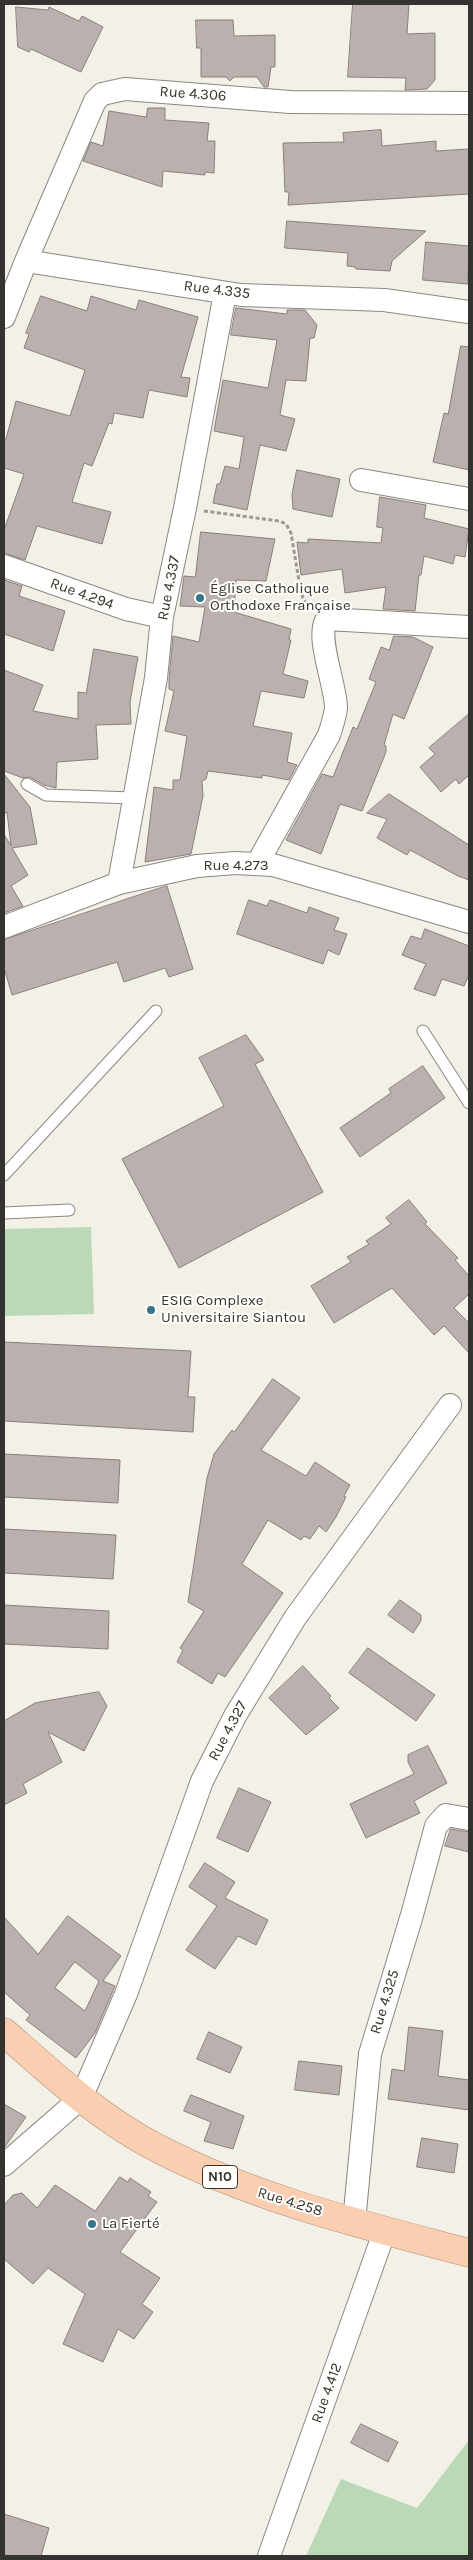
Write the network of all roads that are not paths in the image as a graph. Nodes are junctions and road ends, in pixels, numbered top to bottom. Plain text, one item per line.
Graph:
1 (469, 104) edge
2 (26, 261) junction
3 (225, 293) junction
4 (469, 312) edge
5 (4, 317) edge
6 (361, 480) dead end
7 (469, 499) edge
8 (4, 566) edge
9 (162, 618) junction
10 (469, 627) edge
11 (27, 784) dead end
12 (133, 798) junction
13 (257, 864) junction
14 (119, 884) junction
15 (469, 922) edge
16 (4, 927) edge
17 (156, 1010) dead end
18 (423, 1031) dead end
19 (469, 1103) edge
20 (4, 1175) edge
21 (69, 1210) dead end
22 (4, 1213) edge
23 (450, 1405) dead end
24 (469, 1819) edge
25 (4, 2032) edge
26 (81, 2098) junction
27 (4, 2166) edge
28 (354, 2222) junction
29 (384, 2230) junction
30 (469, 2254) edge
31 (269, 2556) edge

1 - 2 street, Rue 4.306
2 - 3 street, Rue 4.335
2 - 5 street
3 - 4 street, Rue 4.335
3 - 9 street, Rue 4.337
6 - 7 street
8 - 9 street, Rue 4.294
9 - 12 street, Rue 4.337
10 - 13 street
11 - 12 lane
12 - 14 street, Rue 4.337
13 - 14 street, Rue 4.273
13 - 15 street, Rue 4.273
14 - 16 street, Rue 4.273
17 - 20 lane
18 - 19 lane
21 - 22 lane
23 - 26 street, Rue 4.327
24 - 28 street, Rue 4.325
25 - 26 highway, Rue 4.258 / N10
26 - 27 street
26 - 28 highway, Rue 4.258 / N10
28 - 29 highway, Rue 4.258 / N10
29 - 30 highway, Rue 4.258 / N10
29 - 31 street, Rue 4.412

